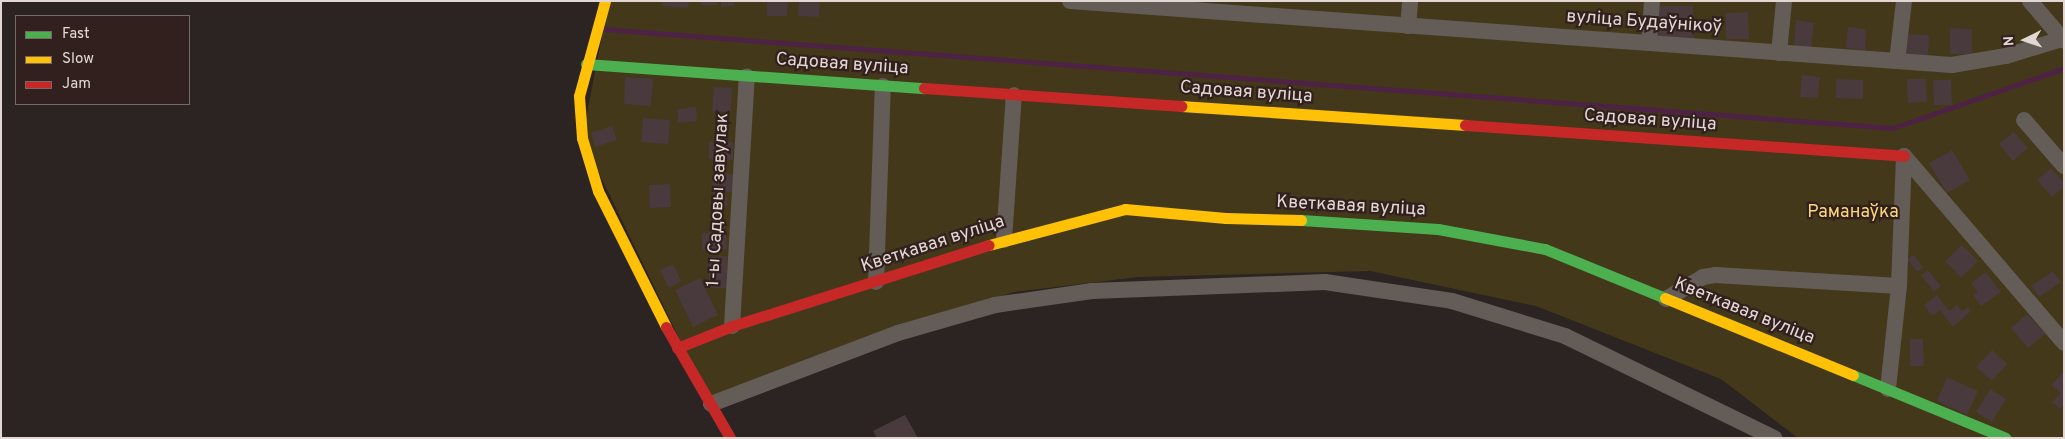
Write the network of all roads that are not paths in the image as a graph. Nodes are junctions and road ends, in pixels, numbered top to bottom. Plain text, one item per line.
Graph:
1 (605, 1) edge
2 (1070, 1) edge
3 (1410, 1) edge
4 (1652, 1) edge
5 (1784, 1) edge
6 (1904, 1) edge
7 (2030, 1) edge
8 (1408, 26) junction
9 (2063, 40) edge
10 (1650, 43) junction
11 (1779, 53) junction
12 (1897, 61) junction
13 (586, 64) junction
14 (747, 76) junction
15 (883, 86) junction
16 (1014, 95) junction
17 (2024, 120) dead end
18 (1904, 156) junction
19 (2064, 166) edge
20 (1004, 240) junction
21 (876, 282) junction
22 (1898, 286) junction
23 (1666, 299) junction
24 (732, 326) junction
25 (2064, 343) edge
26 (677, 348) junction
27 (1888, 390) junction
28 (711, 404) junction
29 (730, 438) edge
30 (1774, 438) edge
31 (2006, 438) edge

1 - 13 street
2 - 8 street, вуліца Будаўнікоў
3 - 8 street
4 - 10 street
5 - 11 street
6 - 12 street
7 - 9 street
8 - 10 street, вуліца Будаўнікоў
9 - 12 street, вуліца Будаўнікоў
10 - 11 street, вуліца Будаўнікоў
11 - 12 street, вуліца Будаўнікоў
13 - 14 street, Садовая вуліца
13 - 26 street
14 - 15 street, Садовая вуліца
14 - 24 street, 1-ы Садовы завулак
15 - 16 street, Садовая вуліца
15 - 21 street
16 - 18 street, Садовая вуліца
16 - 20 street
17 - 19 street
18 - 22 street
18 - 25 street
20 - 21 street, Кветкавая вуліца
20 - 23 street, Кветкавая вуліца
21 - 24 street, Кветкавая вуліца
22 - 23 street
22 - 27 street
23 - 27 street, Кветкавая вуліца
24 - 26 street, Кветкавая вуліца
26 - 28 street
27 - 31 street, Кветкавая вуліца
28 - 29 street
28 - 30 street

